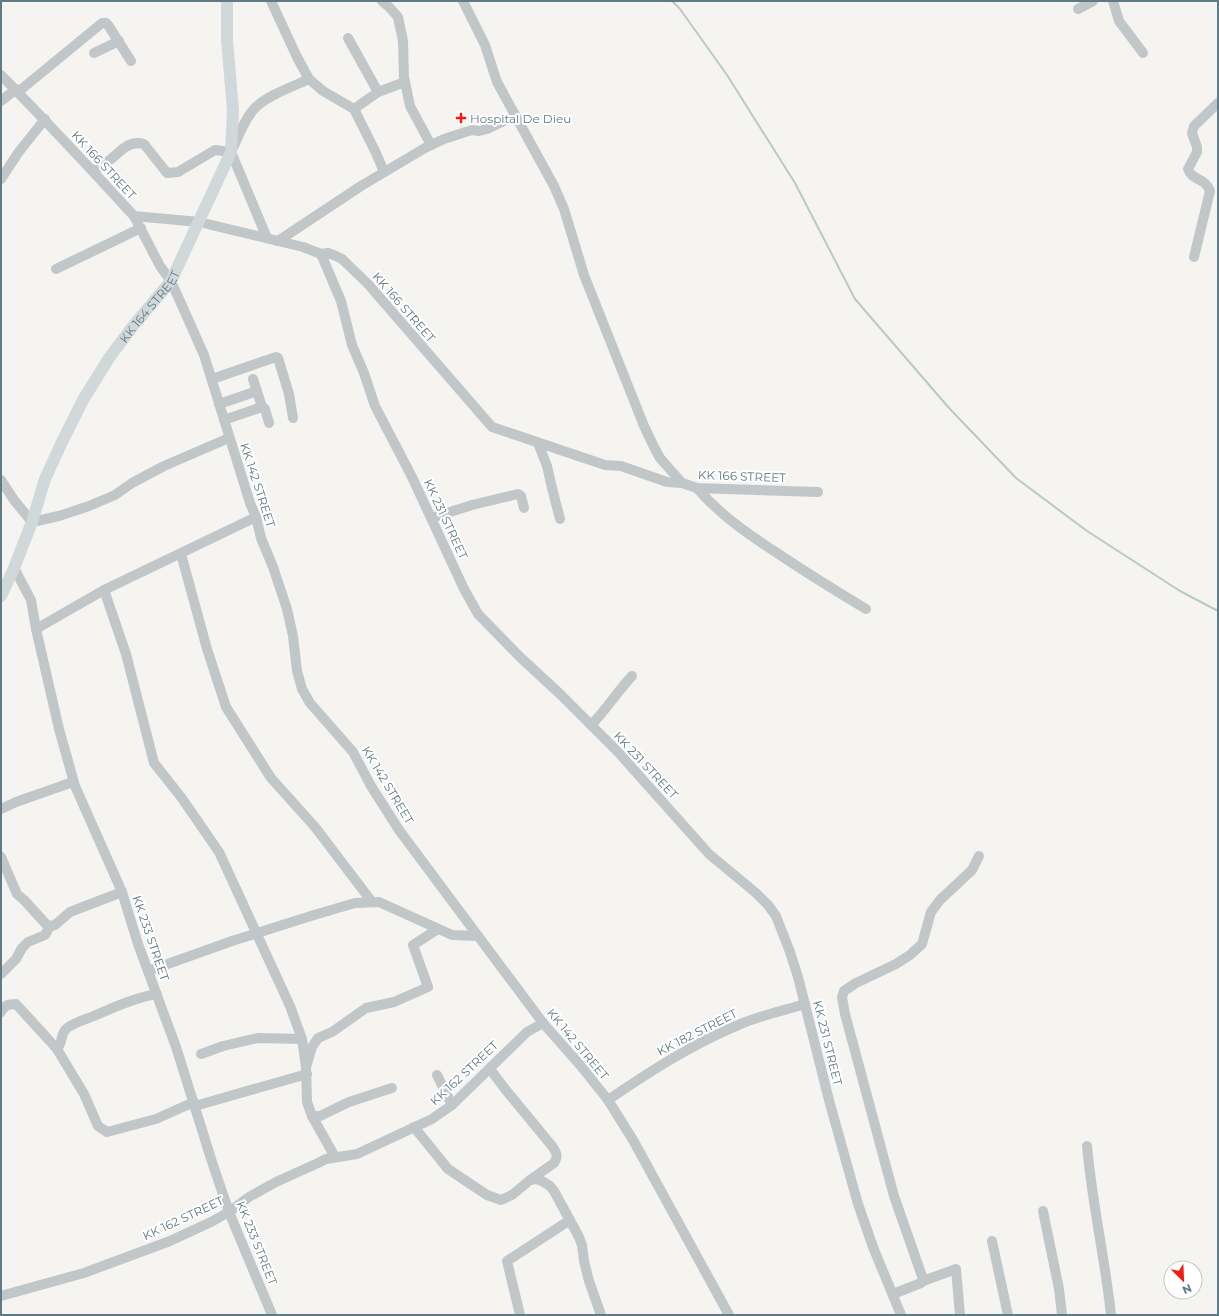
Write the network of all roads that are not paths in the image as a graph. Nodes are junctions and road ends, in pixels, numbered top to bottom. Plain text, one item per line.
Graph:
1 (227, 1) edge
2 (271, 1) edge
3 (382, 1) edge
4 (463, 1) edge
5 (1093, 1) edge
6 (1113, 1) edge
7 (1078, 9) dead end
8 (348, 38) dead end
9 (118, 41) junction
10 (94, 53) dead end
11 (1143, 53) dead end
12 (131, 61) dead end
13 (1, 74) edge
14 (309, 79) junction
15 (405, 82) junction
16 (17, 91) junction
17 (378, 92) junction
18 (1, 101) edge
19 (1218, 103) edge
20 (354, 109) junction
21 (515, 116) junction
22 (45, 119) junction
23 (431, 145) junction
24 (232, 152) junction
25 (93, 171) junction
26 (384, 172) junction
27 (1, 179) edge
28 (134, 216) junction
29 (200, 222) junction
30 (141, 228) junction
31 (267, 238) junction
32 (278, 241) junction
33 (321, 254) junction
34 (1194, 257) dead end
35 (56, 269) dead end
36 (171, 281) junction
37 (253, 378) dead end
38 (212, 379) junction
39 (257, 391) junction
40 (219, 404) junction
41 (262, 407) junction
42 (293, 418) dead end
43 (224, 420) junction
44 (269, 423) dead end
45 (229, 438) junction
46 (538, 443) junction
47 (1, 480) edge
48 (682, 483) junction
49 (697, 488) junction
50 (818, 492) dead end
51 (524, 508) dead end
52 (256, 517) junction
53 (431, 518) junction
54 (560, 519) dead end
55 (32, 522) junction
56 (181, 554) junction
57 (14, 568) junction
58 (104, 590) junction
59 (1, 596) edge
60 (866, 609) dead end
61 (36, 629) junction
62 (632, 676) dead end
63 (591, 725) junction
64 (73, 782) junction
65 (1, 809) edge
66 (979, 856) dead end
67 (1, 857) edge
68 (122, 892) junction
69 (372, 902) junction
70 (50, 926) junction
71 (438, 929) junction
72 (258, 934) junction
73 (478, 936) junction
74 (148, 970) junction
75 (1, 974) edge
76 (156, 994) junction
77 (805, 1004) junction
78 (1, 1012) edge
79 (543, 1023) junction
80 (302, 1039) junction
81 (57, 1049) junction
82 (201, 1054) dead end
83 (490, 1068) junction
84 (306, 1070) junction
85 (437, 1075) dead end
86 (392, 1088) dead end
87 (608, 1100) junction
88 (194, 1104) junction
89 (452, 1105) junction
90 (312, 1116) junction
91 (414, 1127) junction
92 (1087, 1146) dead end
93 (335, 1158) junction
94 (530, 1180) junction
95 (229, 1212) junction
96 (1043, 1212) dead end
97 (570, 1220) junction
98 (992, 1241) dead end
99 (923, 1281) junction
100 (893, 1294) junction
101 (1, 1296) edge
102 (272, 1315) edge
103 (520, 1315) edge
104 (601, 1315) edge
105 (729, 1315) edge
106 (901, 1315) edge
107 (960, 1315) edge
108 (1008, 1315) edge
109 (1062, 1315) edge
110 (1111, 1315) edge

1 - 24 main road, KK 164 STREET
2 - 14 street
3 - 15 street
4 - 21 street
5 - 7 street
6 - 11 street
8 - 17 street
9 - 10 street
9 - 12 street
9 - 16 street
13 - 16 street, KK 166 STREET
14 - 20 street
14 - 24 street
15 - 17 street
15 - 23 street
16 - 18 street
16 - 22 street, KK 166 STREET
17 - 20 street
19 - 34 street
20 - 26 street
21 - 23 street
21 - 48 street
22 - 25 street, KK 166 STREET
22 - 27 street
23 - 26 street
24 - 25 street
24 - 29 main road, KK 164 STREET
24 - 31 street
25 - 28 street, KK 166 STREET
26 - 32 street
28 - 29 street, KK 166 STREET
28 - 30 street, KK 142 STREET
29 - 31 street, KK 166 STREET
29 - 36 main road, KK 164 STREET
30 - 35 street
30 - 36 street, KK 142 STREET
31 - 32 street, KK 166 STREET
32 - 33 street, KK 166 STREET
33 - 46 street, KK 166 STREET
33 - 53 street, KK 231 STREET
36 - 38 street, KK 142 STREET
36 - 55 main road, KK 164 STREET
37 - 39 street
38 - 40 street, KK 142 STREET
38 - 42 street
39 - 40 street
39 - 41 street
40 - 43 street, KK 142 STREET
41 - 43 street
41 - 44 street
43 - 45 street, KK 142 STREET
45 - 52 street, KK 142 STREET
45 - 55 street
46 - 48 street, KK 166 STREET
46 - 54 street
47 - 55 street
48 - 49 street, KK 166 STREET
49 - 50 street, KK 166 STREET
49 - 60 street
51 - 53 street
52 - 56 street
52 - 73 street, KK 142 STREET
53 - 63 street, KK 231 STREET
55 - 57 main road, KK 164 STREET
56 - 58 street
56 - 69 street
57 - 59 main road, KK 164 STREET
57 - 61 street, KK 233 STREET
58 - 61 street
58 - 72 street
61 - 64 street, KK 233 STREET
62 - 63 street
63 - 77 street, KK 231 STREET
64 - 65 street
64 - 68 street, KK 233 STREET
66 - 99 street
67 - 70 street
68 - 70 street
68 - 74 street, KK 233 STREET
69 - 71 street
69 - 72 street
70 - 75 street
71 - 73 street
71 - 84 street
72 - 74 street
72 - 80 street
73 - 79 street, KK 142 STREET
74 - 76 street, KK 233 STREET
76 - 81 street
76 - 88 street, KK 233 STREET
77 - 87 street, KK 182 STREET
77 - 100 street, KK 231 STREET
78 - 81 street
79 - 83 street, KK 162 STREET
79 - 87 street, KK 142 STREET
80 - 82 street
80 - 84 street
81 - 88 street
83 - 89 street, KK 162 STREET
83 - 94 street
84 - 88 street
84 - 90 street
85 - 89 street
86 - 90 street
87 - 105 street, KK 142 STREET
88 - 95 street, KK 233 STREET
89 - 91 street, KK 162 STREET
90 - 93 street
91 - 93 street, KK 162 STREET
91 - 94 street
92 - 110 street
93 - 95 street, KK 162 STREET
94 - 97 street
95 - 101 street, KK 162 STREET
95 - 102 street, KK 233 STREET
96 - 109 street
97 - 103 street
97 - 104 street
98 - 108 street
99 - 100 street
99 - 107 street
100 - 106 street, KK 231 STREET

